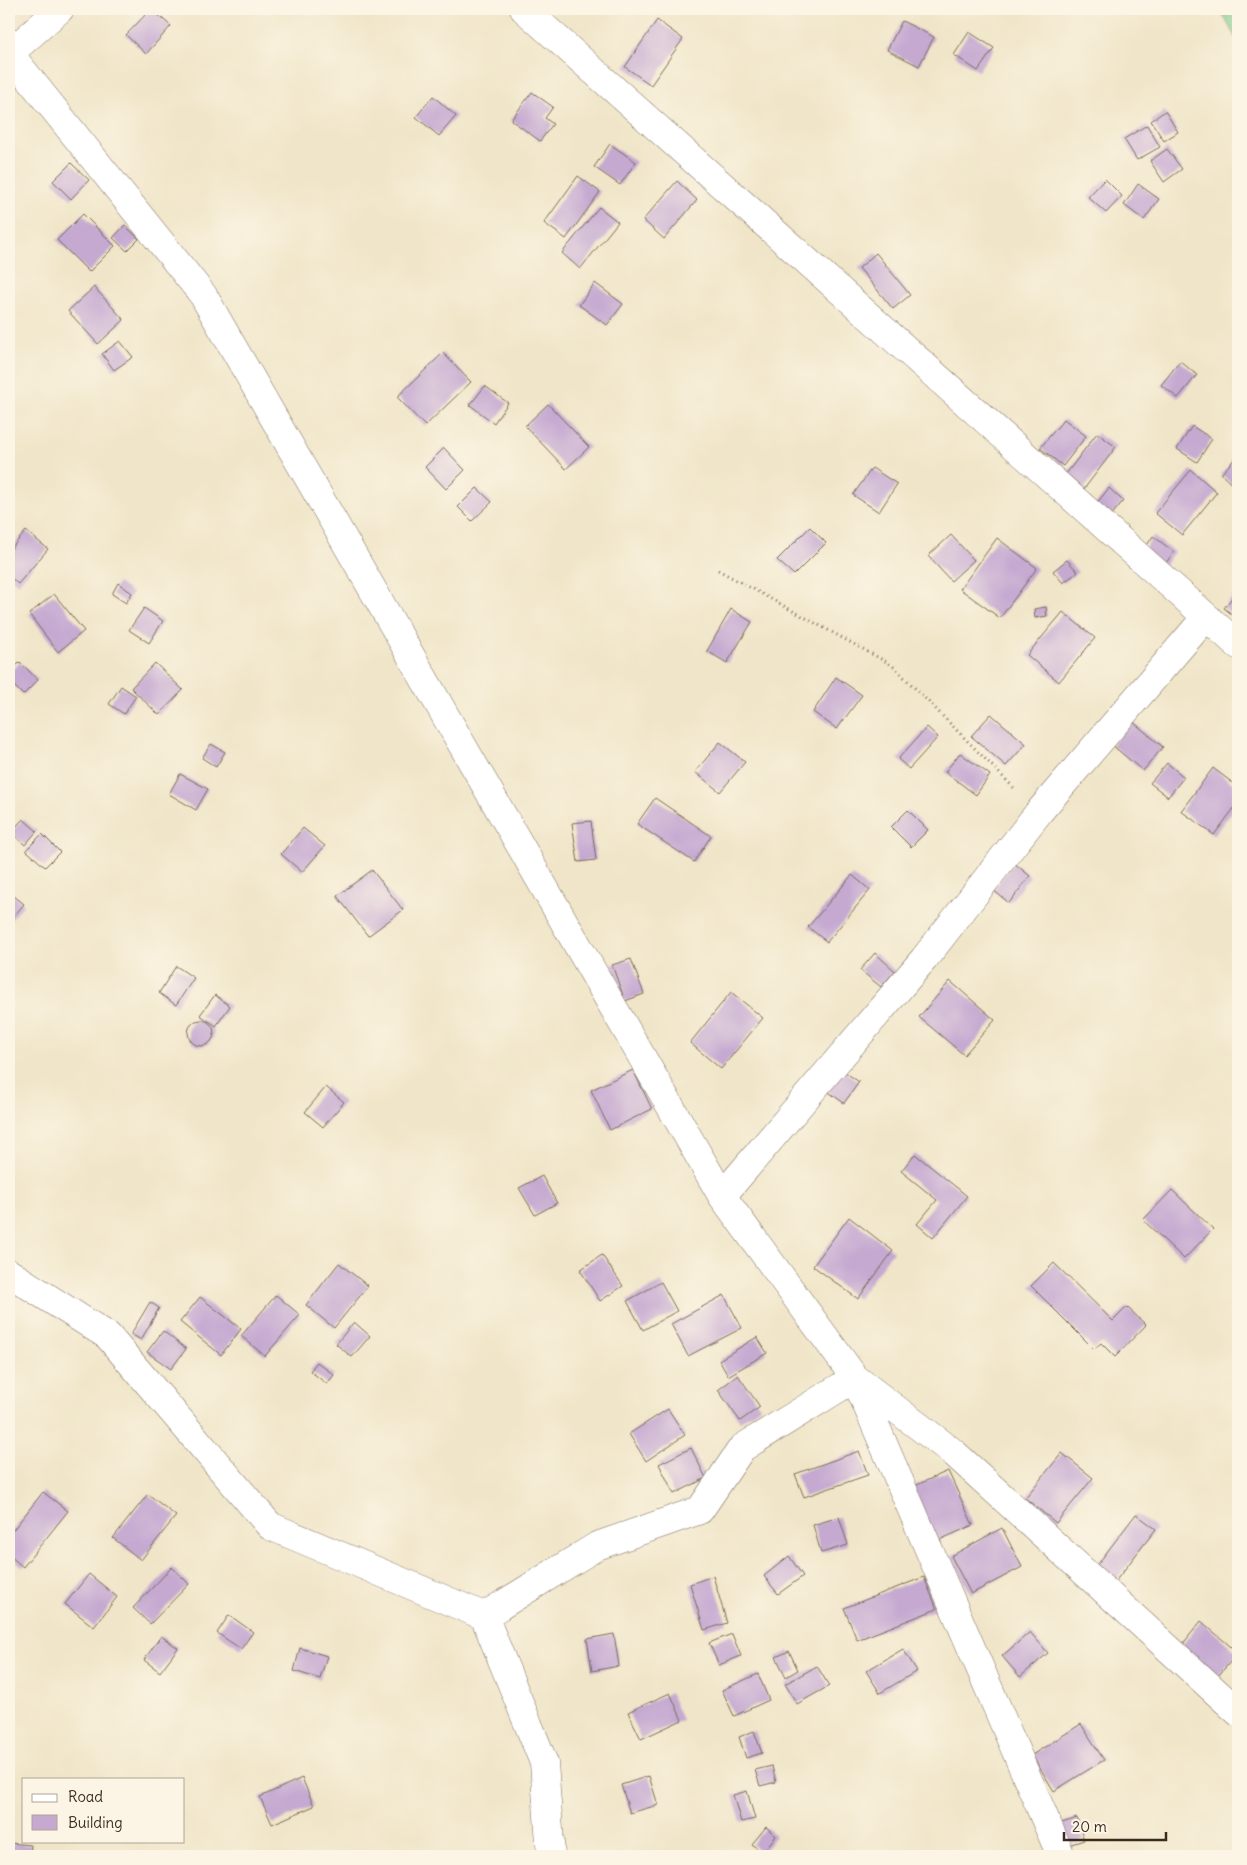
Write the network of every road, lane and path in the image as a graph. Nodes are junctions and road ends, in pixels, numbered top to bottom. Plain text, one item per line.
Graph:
1 (60, 9) edge
2 (524, 9) edge
3 (9, 53) edge
4 (718, 570) dead end
5 (1206, 616) junction
6 (1238, 645) edge
7 (1039, 812) junction
8 (722, 1196) junction
9 (9, 1273) edge
10 (854, 1378) junction
11 (484, 1616) junction
12 (1238, 1712) edge
13 (550, 1856) edge
14 (1061, 1856) edge

1 - 3 street
2 - 5 street
3 - 8 street
4 - 7 path
5 - 6 street
5 - 7 street
7 - 8 street
8 - 10 street
9 - 11 street
10 - 11 street
10 - 12 street
10 - 14 street
11 - 13 street

